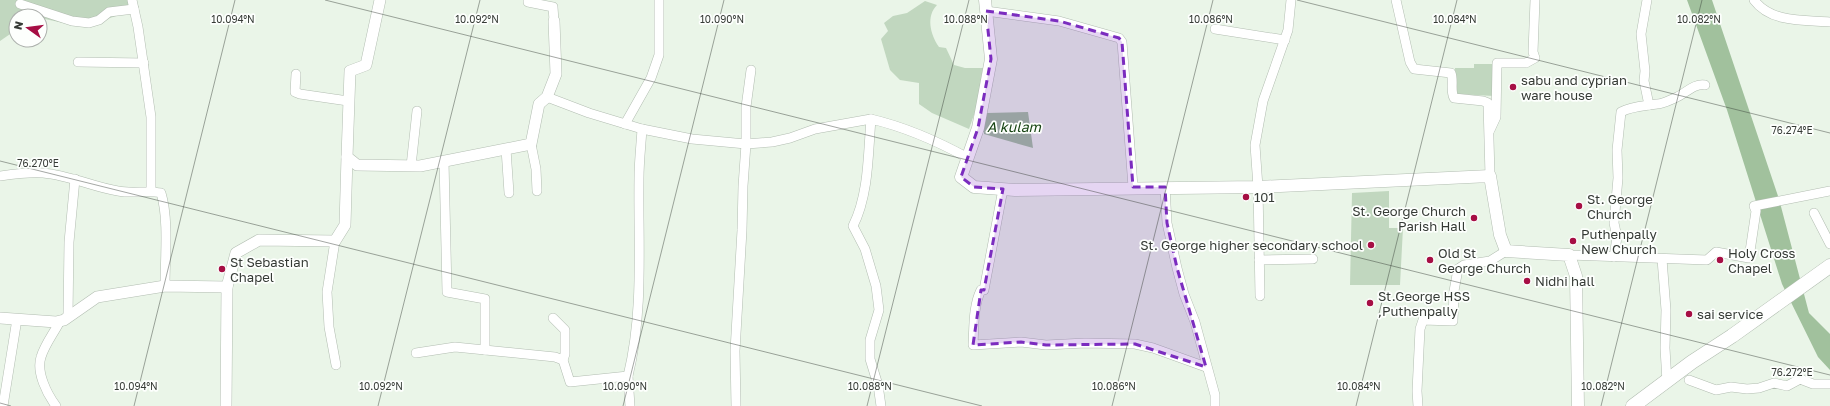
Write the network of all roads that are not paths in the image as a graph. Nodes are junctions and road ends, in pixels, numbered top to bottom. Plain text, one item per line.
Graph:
1 (380, 0) edge
2 (528, 0) edge
3 (659, 0) edge
4 (1291, 0) edge
5 (1396, 0) edge
6 (1535, 0) edge
7 (1647, 0) edge
8 (1754, 0) edge
9 (20, 4) dead end
10 (133, 4) edge
11 (985, 5) edge
12 (554, 21) joint
13 (1830, 22) edge
14 (1215, 29) dead end
15 (1284, 40) junction
16 (78, 62) dead end
17 (144, 63) junction
18 (751, 70) dead end
19 (296, 74) dead end
20 (1706, 85) dead end
21 (547, 97) junction
22 (348, 101) junction
23 (1649, 105) junction
24 (417, 111) dead end
25 (871, 119) junction
26 (625, 124) junction
27 (642, 129) junction
28 (1489, 134) junction
29 (531, 144) junction
30 (746, 144) junction
31 (506, 149) junction
32 (347, 157) junction
33 (968, 158) junction
34 (444, 161) junction
35 (411, 166) junction
36 (0, 176) edge
37 (1490, 176) junction
38 (75, 179) junction
39 (1165, 187) junction
40 (1258, 187) junction
41 (1133, 188) junction
42 (1003, 189) junction
43 (151, 191) junction
44 (537, 191) dead end
45 (1830, 191) edge
46 (509, 193) dead end
47 (1814, 213) dead end
48 (335, 241) junction
49 (1830, 244) edge
50 (1506, 251) junction
51 (1569, 255) junction
52 (1614, 258) junction
53 (1313, 259) dead end
54 (1662, 259) junction
55 (1259, 260) junction
56 (1830, 266) edge
57 (165, 286) junction
58 (227, 286) junction
59 (1260, 296) dead end
60 (0, 318) edge
61 (553, 318) dead end
62 (17, 319) junction
63 (64, 319) junction
64 (485, 350) junction
65 (416, 353) dead end
66 (563, 360) junction
67 (336, 365) dead end
68 (1206, 367) junction
69 (628, 376) junction
70 (1689, 380) dead end
71 (1668, 382) junction
72 (1830, 384) edge
73 (3, 406) edge
74 (56, 406) edge
75 (226, 406) edge
76 (630, 406) edge
77 (736, 406) edge
78 (880, 406) edge
79 (1216, 406) edge
80 (1418, 406) edge
81 (1578, 406) edge
82 (1633, 406) edge

1 - 22 street
2 - 12 street
3 - 26 street
4 - 15 street
5 - 28 street
6 - 28 street
7 - 23 street
8 - 13 street
9 - 10 street
10 - 17 street
11 - 33 main road
11 - 41 street
12 - 21 street
14 - 15 street
15 - 40 street
16 - 17 street
17 - 43 street
18 - 30 street
19 - 22 street
20 - 23 street
21 - 26 street
21 - 29 street
22 - 32 street
23 - 52 street
24 - 35 street
25 - 30 street
25 - 33 street
25 - 78 street
26 - 27 street
27 - 30 street
27 - 69 street
28 - 37 street
29 - 31 street
29 - 44 street
30 - 77 street
31 - 34 street
31 - 46 street
32 - 35 street
32 - 48 street
33 - 42 main road
34 - 35 street
34 - 64 street
36 - 38 street
37 - 40 main road
37 - 50 main road
38 - 43 street
38 - 63 street
39 - 40 main road
39 - 41 main road
39 - 68 street
40 - 55 street
41 - 42 main road
42 - 68 street
43 - 57 street
45 - 54 street
47 - 49 street
48 - 58 street
48 - 67 street
50 - 51 main road
50 - 80 street
51 - 52 street
51 - 81 main road
52 - 54 street
53 - 55 street
54 - 71 street
55 - 59 street
56 - 71 highway
57 - 58 street
57 - 63 street
58 - 75 street
60 - 62 street
61 - 66 street
62 - 63 street
62 - 73 street
63 - 74 street
64 - 65 street
64 - 66 street
66 - 69 street
68 - 79 street
69 - 76 street
70 - 72 street
71 - 82 highway

